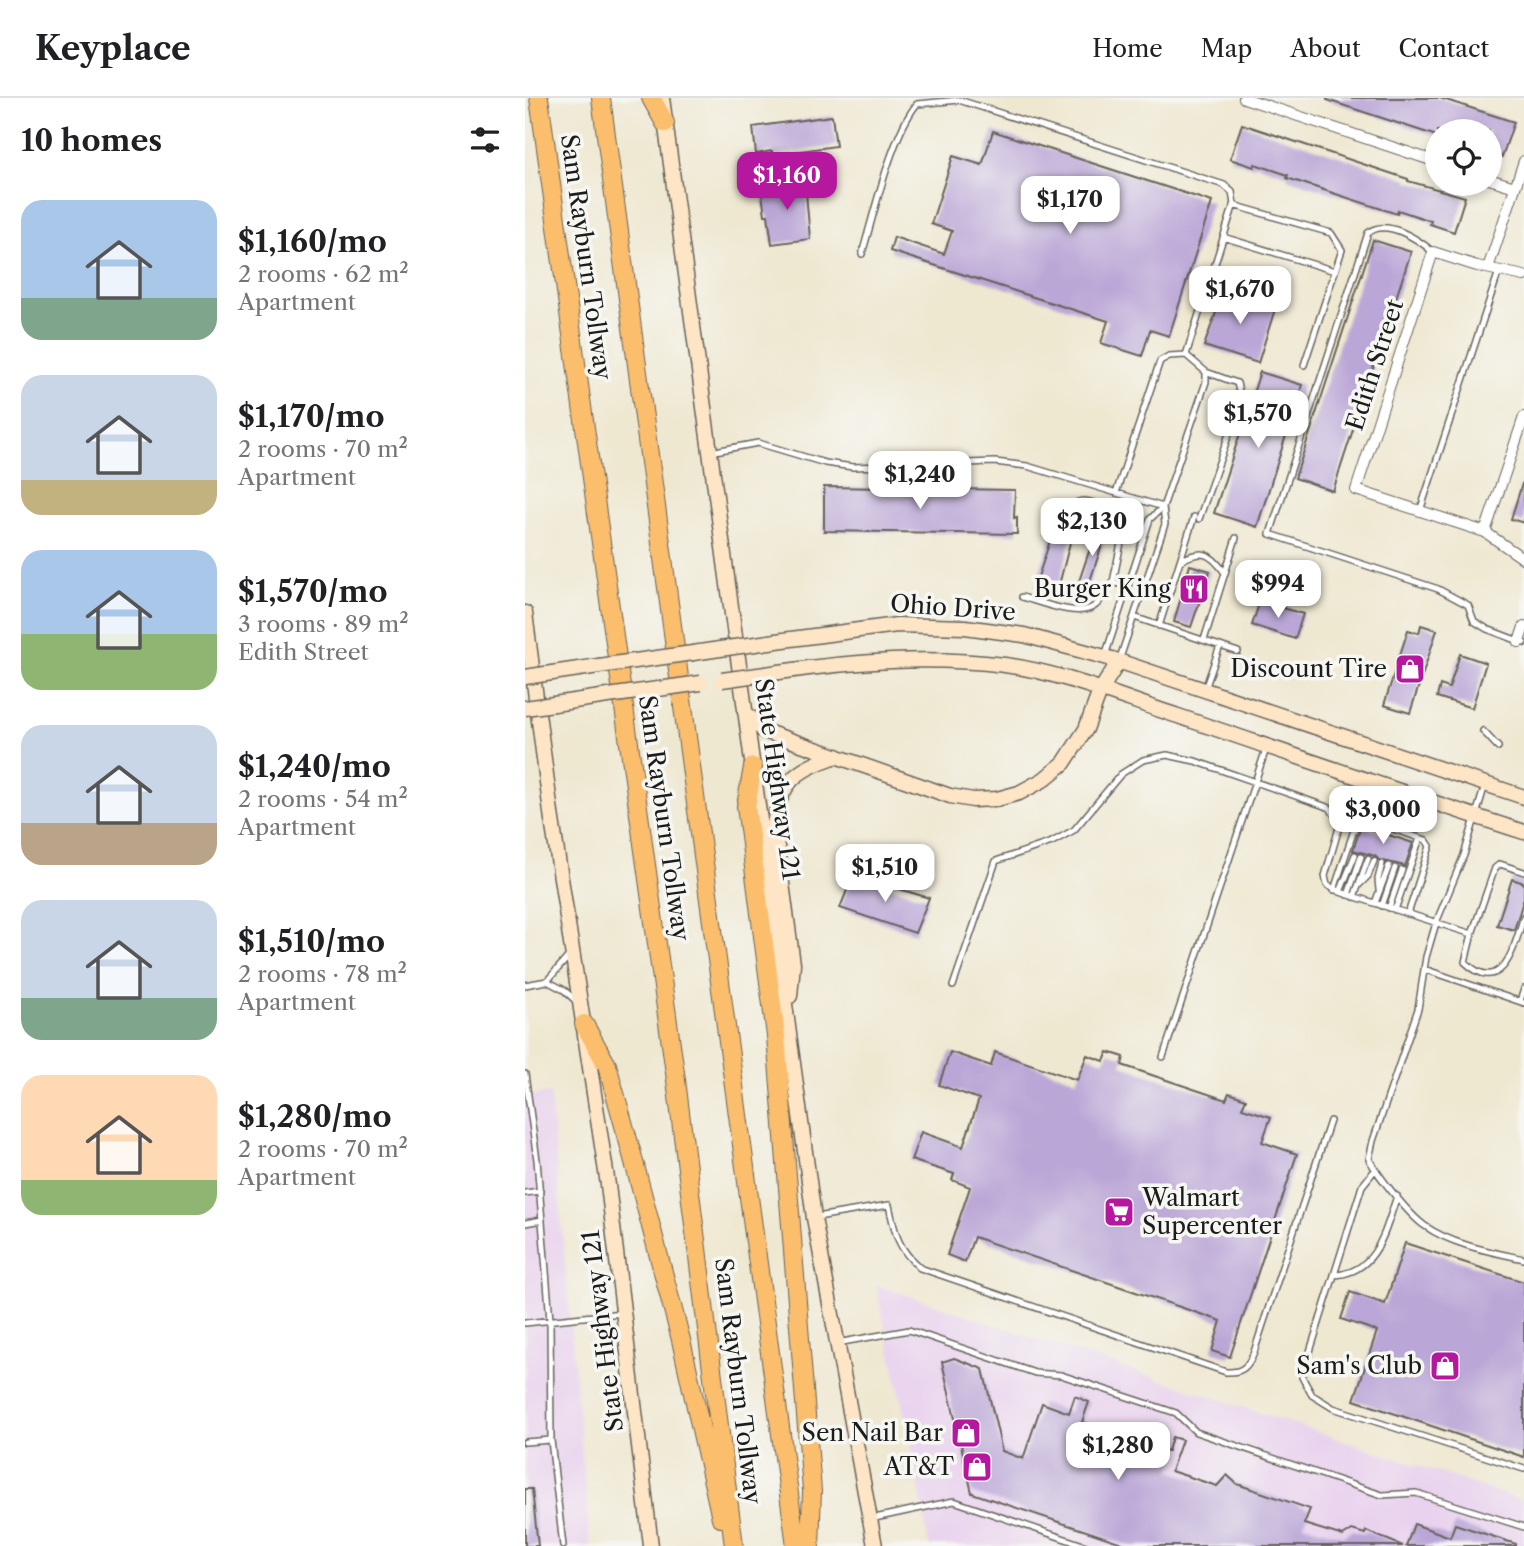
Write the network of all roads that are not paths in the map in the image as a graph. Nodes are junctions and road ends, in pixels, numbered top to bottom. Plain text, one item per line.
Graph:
1 (539, 98) edge
2 (601, 98) edge
3 (651, 98) edge
4 (662, 98) edge
5 (1244, 98) edge
6 (665, 124) junction
7 (1425, 158) edge
8 (1524, 161) edge
9 (1502, 182) edge
10 (1515, 187) junction
11 (1233, 205) junction
12 (1223, 237) junction
13 (1433, 252) junction
14 (862, 254) dead end
15 (1488, 268) junction
16 (1335, 271) junction
17 (1500, 271) junction
18 (1524, 276) edge
19 (1186, 355) junction
20 (1304, 365) dead end
21 (1206, 372) junction
22 (1523, 424) edge
23 (710, 452) junction
24 (1116, 493) junction
25 (1163, 507) junction
26 (1420, 511) junction
27 (1065, 529) dead end
28 (1485, 532) junction
29 (1236, 538) dead end
30 (1524, 559) edge
31 (1179, 561) junction
32 (1225, 573) junction
33 (1113, 582) junction
34 (1128, 587) junction
35 (1044, 589) dead end
36 (1022, 597) dead end
37 (1040, 602) junction
38 (525, 613) edge
39 (1134, 617) junction
40 (1159, 626) junction
41 (1524, 627) edge
42 (1204, 640) junction
43 (1522, 643) edge
44 (1220, 646) junction
45 (1238, 652) dead end
46 (1112, 659) junction
47 (525, 677) edge
48 (1205, 690) junction
49 (1100, 691) junction
50 (525, 708) edge
51 (744, 711) junction
52 (1483, 731) dead end
53 (1267, 746) junction
54 (1498, 747) dead end
55 (837, 756) junction
56 (753, 767) junction
57 (1255, 783) junction
58 (1486, 784) junction
59 (1524, 797) edge
60 (1330, 808) junction
61 (1476, 817) junction
62 (1358, 818) junction
63 (1524, 832) edge
64 (1407, 834) junction
65 (1364, 858) junction
66 (1392, 867) junction
67 (1524, 872) edge
68 (1337, 891) junction
69 (1351, 896) junction
70 (1379, 904) junction
71 (1392, 909) junction
72 (1408, 914) junction
73 (1524, 916) edge
74 (1436, 923) junction
75 (1472, 934) junction
76 (573, 950) junction
77 (1424, 970) junction
78 (547, 981) junction
79 (525, 985) edge
80 (953, 986) dead end
81 (1524, 989) edge
82 (1522, 1002) edge
83 (583, 1015) junction
84 (787, 1024) junction
85 (1163, 1057) dead end
86 (525, 1074) edge
87 (528, 1111) edge
88 (1330, 1121) dead end
89 (1375, 1170) junction
90 (540, 1191) junction
91 (525, 1193) edge
92 (1397, 1196) junction
93 (814, 1218) junction
94 (542, 1220) junction
95 (525, 1223) edge
96 (1524, 1259) edge
97 (1334, 1275) junction
98 (625, 1312) junction
99 (550, 1320) junction
100 (525, 1324) edge
101 (837, 1342) junction
102 (551, 1440) junction
103 (525, 1442) edge
104 (1524, 1469) edge
105 (870, 1519) junction
106 (1524, 1527) edge
107 (563, 1546) edge
108 (651, 1546) edge
109 (729, 1546) edge
110 (734, 1546) edge
111 (796, 1546) edge
112 (810, 1546) edge
113 (875, 1546) edge
114 (1086, 1546) edge

1 - 110 highway, Sam Rayburn Tollway
2 - 111 highway, Sam Rayburn Tollway
3 - 6 highway
4 - 6 main road, State Highway 121
5 - 7 street
6 - 23 main road, State Highway 121
8 - 10 street
9 - 10 street
10 - 15 street
11 - 12 lane
11 - 14 lane
11 - 16 lane
12 - 16 lane
12 - 19 lane
13 - 15 street
13 - 26 street, Edith Street
13 - 43 lane
15 - 17 street
16 - 20 lane
17 - 18 street
17 - 26 lane
19 - 21 lane
19 - 24 lane
21 - 25 lane
21 - 31 lane
22 - 28 street
23 - 24 lane
23 - 51 main road, State Highway 121
24 - 25 lane
25 - 34 lane
25 - 39 lane
26 - 28 street
27 - 33 lane
28 - 30 street
29 - 32 lane
31 - 32 lane
31 - 40 lane
32 - 42 lane
33 - 34 lane
33 - 37 lane
34 - 46 lane
35 - 37 lane
36 - 37 lane
38 - 76 main road, State Highway 121
39 - 40 lane
39 - 46 lane
40 - 42 lane
41 - 43 street
42 - 44 lane
44 - 45 lane
44 - 48 lane
46 - 47 main road, Ohio Drive, bridge
46 - 48 main road, Ohio Drive
46 - 49 main road
48 - 58 main road, Ohio Drive
49 - 50 main road, bridge
49 - 53 main road
49 - 55 main road
51 - 55 main road
51 - 56 main road, State Highway 121
52 - 54 lane
53 - 57 lane
53 - 61 main road
55 - 84 main road
56 - 84 main road, State Highway 121
56 - 112 highway
57 - 60 lane
57 - 80 lane
57 - 85 lane
58 - 59 main road, Ohio Drive
58 - 61 lane
60 - 62 lane
60 - 68 lane
61 - 63 main road
61 - 74 lane
62 - 64 lane
62 - 68 lane
64 - 64 lane
64 - 71 lane
64 - 72 lane
65 - 68 lane
65 - 69 lane
65 - 69 lane
66 - 70 lane
66 - 70 lane
66 - 71 lane
67 - 75 lane
68 - 69 lane
69 - 70 lane
70 - 71 lane
71 - 72 lane
72 - 74 lane
73 - 75 lane
74 - 75 lane
74 - 77 lane
76 - 78 lane
76 - 83 main road, State Highway 121
77 - 82 lane
77 - 89 lane
78 - 79 lane
78 - 83 lane
81 - 82 lane
83 - 98 main road, State Highway 121
83 - 109 highway
84 - 93 main road, State Highway 121
86 - 87 lane
87 - 90 lane
88 - 93 lane
89 - 92 lane
89 - 97 lane
90 - 91 lane
90 - 94 lane
92 - 96 lane
92 - 97 lane
93 - 101 main road, State Highway 121
94 - 95 lane
94 - 99 lane
97 - 104 lane
98 - 99 lane
98 - 108 main road, State Highway 121
99 - 100 lane
99 - 102 lane
101 - 105 main road, State Highway 121
101 - 106 lane
102 - 103 lane
102 - 107 lane
105 - 113 main road, State Highway 121
105 - 114 lane

